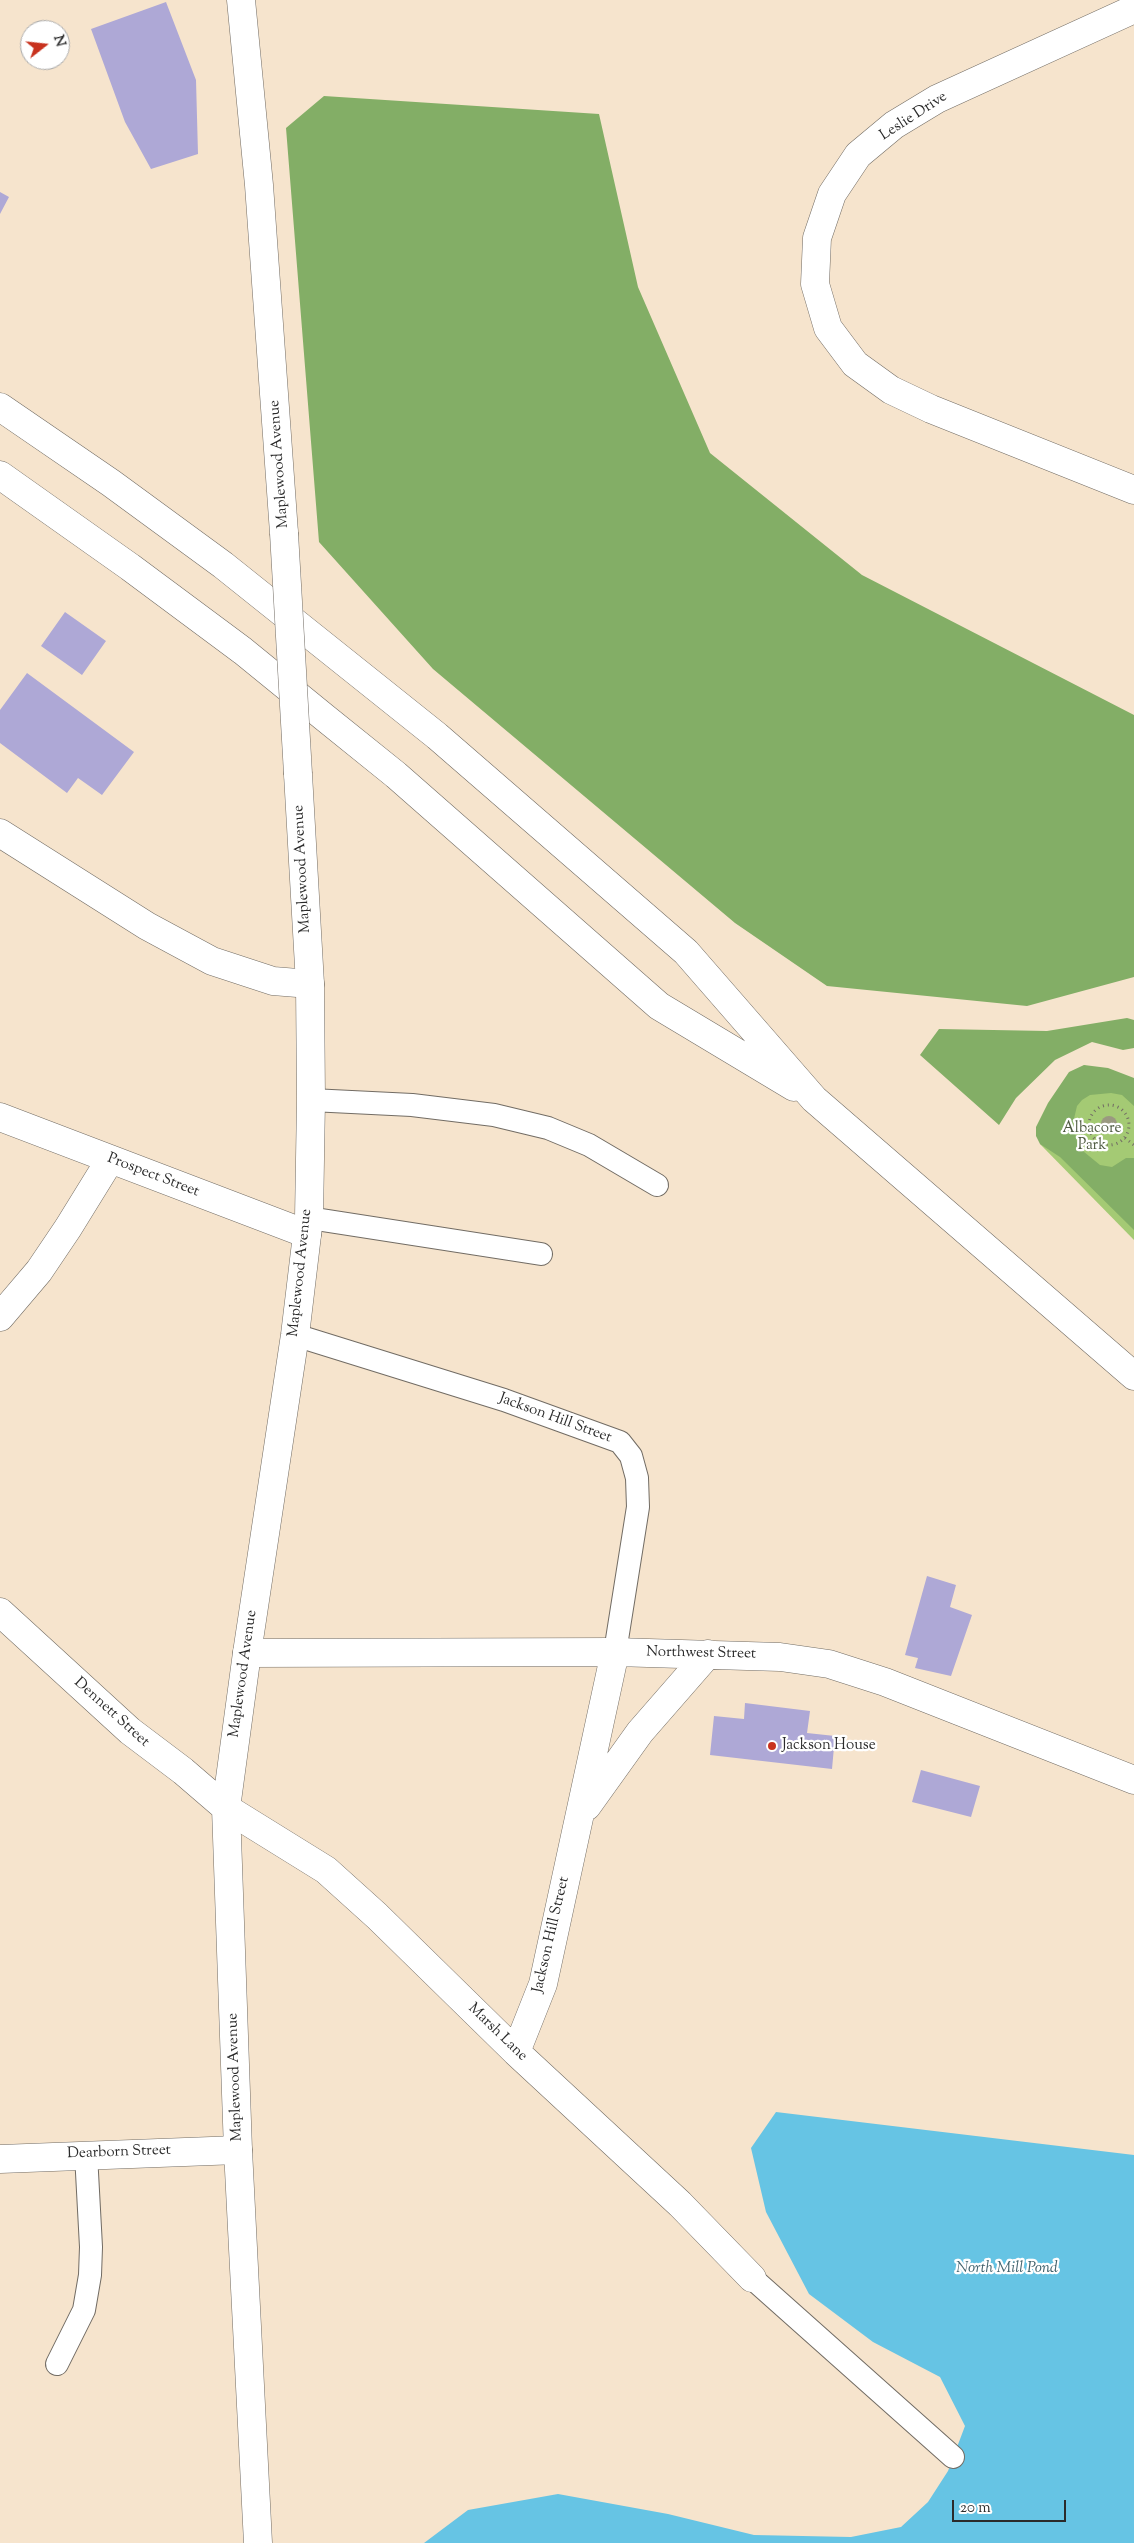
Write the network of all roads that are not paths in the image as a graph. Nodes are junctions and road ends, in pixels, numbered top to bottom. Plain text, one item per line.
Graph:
1 (241, 0) edge
2 (1134, 9) edge
3 (0, 407) edge
4 (0, 475) edge
5 (1134, 490) edge
6 (0, 833) edge
7 (310, 984) junction
8 (311, 1100) junction
9 (814, 1100) junction
10 (0, 1117) edge
11 (110, 1160) junction
12 (657, 1186) dead end
13 (308, 1226) junction
14 (542, 1254) dead end
15 (0, 1317) edge
16 (295, 1335) junction
17 (1134, 1376) edge
18 (0, 1612) edge
19 (615, 1652) junction
20 (247, 1653) junction
21 (708, 1654) junction
22 (1134, 1780) edge
23 (226, 1808) junction
24 (580, 1816) junction
25 (516, 2052) junction
26 (238, 2150) junction
27 (86, 2154) junction
28 (0, 2159) edge
29 (752, 2278) joint
30 (57, 2364) dead end
31 (953, 2457) dead end
32 (258, 2543) edge

1 - 7 street, Maplewood Avenue, bridge
2 - 5 street, Leslie Drive
3 - 9 street
4 - 9 street
6 - 7 street
7 - 8 street, Maplewood Avenue
8 - 12 lane
8 - 13 street, Maplewood Avenue
9 - 17 street
10 - 11 street, Prospect Street
11 - 13 street, Prospect Street
11 - 15 street
13 - 14 lane
13 - 16 street, Maplewood Avenue
16 - 19 lane, Jackson Hill Street
16 - 20 street, Maplewood Avenue
18 - 23 street, Dennett Street
19 - 20 street, Northwest Street
19 - 21 street, Northwest Street
19 - 24 street, Jackson Hill Street
20 - 23 street, Maplewood Avenue
21 - 22 street, Northwest Street
21 - 24 street, Jackson Hill Street
23 - 25 street, Marsh Lane
23 - 26 street, Maplewood Avenue
24 - 25 street, Jackson Hill Street
25 - 29 street, Marsh Lane
26 - 27 street, Dearborn Street
26 - 32 street, Maplewood Avenue
27 - 28 street, Dearborn Street
27 - 30 lane
29 - 31 lane

